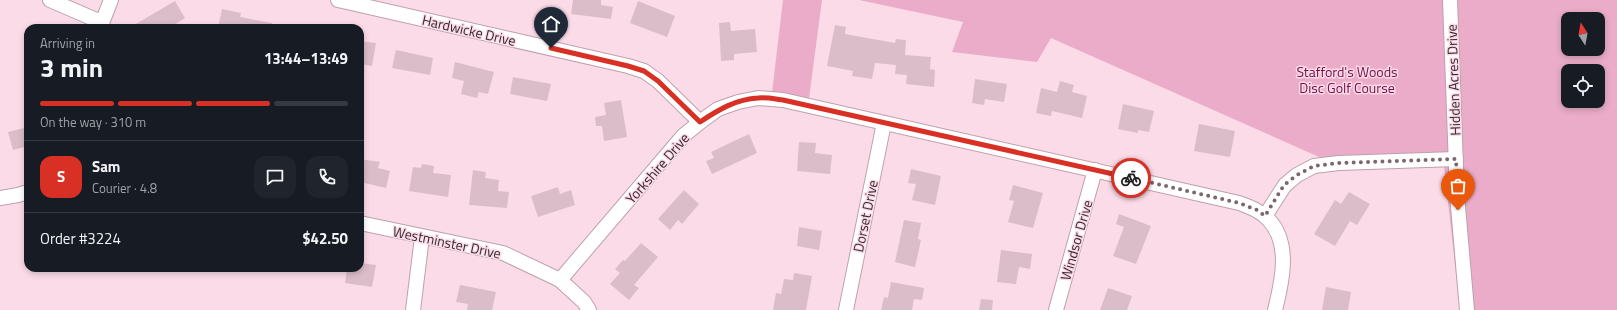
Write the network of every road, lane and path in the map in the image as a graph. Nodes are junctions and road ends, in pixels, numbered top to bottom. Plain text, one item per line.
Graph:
1 (50, 0) edge
2 (112, 0) edge
3 (338, 0) edge
4 (1450, 0) edge
5 (98, 24) edge
6 (100, 24) edge
7 (700, 122) junction
8 (884, 123) junction
9 (1456, 159) junction
10 (1095, 170) junction
11 (24, 193) edge
12 (0, 198) edge
13 (1265, 216) junction
14 (364, 224) edge
15 (422, 237) junction
16 (560, 280) junction
17 (413, 310) edge
18 (589, 310) edge
19 (846, 310) edge
20 (1056, 310) edge
21 (1275, 310) edge
22 (1467, 310) edge

1 - 5 street
2 - 6 street
3 - 7 street, Hardwicke Drive
4 - 9 street, Hidden Acres Drive
7 - 8 street, Yorkshire Drive
7 - 16 street, Yorkshire Drive
8 - 10 street, Yorkshire Drive
8 - 19 street, Dorset Drive
9 - 13 street
9 - 22 street, Hidden Acres Drive
10 - 13 street, Yorkshire Drive
10 - 20 street, Windsor Drive
11 - 12 street
13 - 21 street, Yorkshire Drive
14 - 15 street, Westminster Drive
15 - 16 street, Westminster Drive
15 - 17 street
16 - 18 street, Westminster Drive

